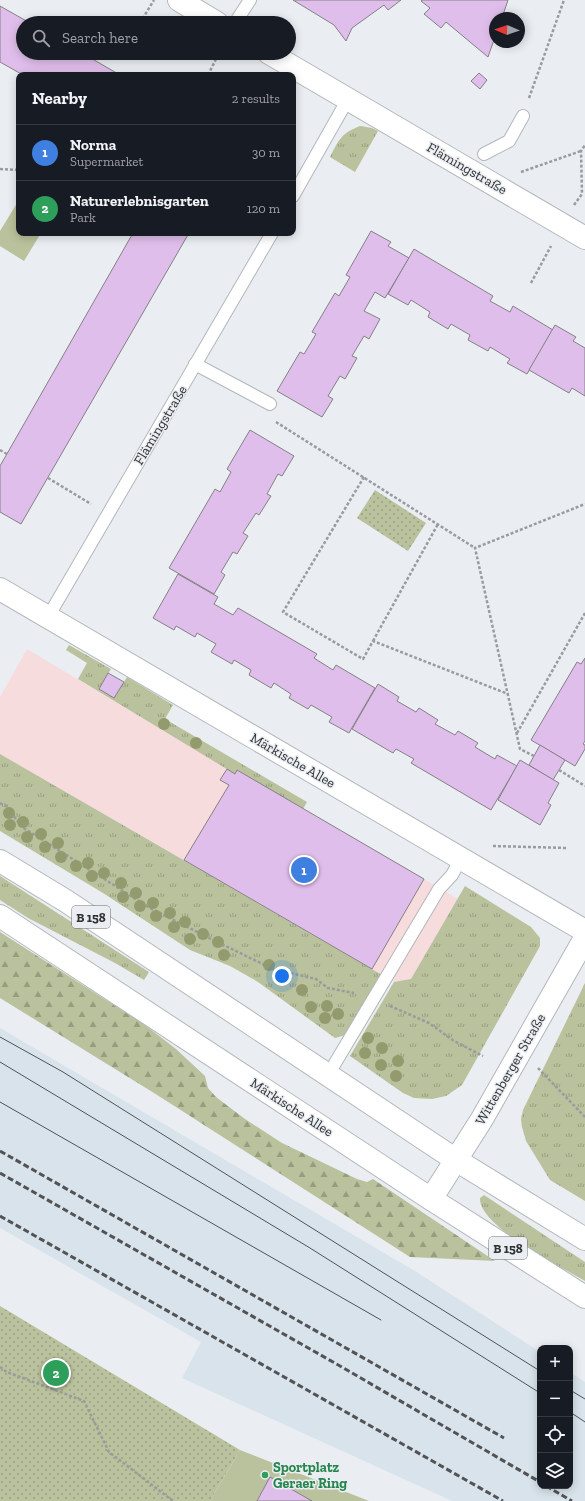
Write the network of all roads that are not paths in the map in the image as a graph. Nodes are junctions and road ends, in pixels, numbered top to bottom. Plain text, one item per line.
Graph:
1 (179, 0) edge
2 (250, 0) edge
3 (205, 16) edge
4 (240, 16) edge
5 (281, 60) edge
6 (348, 99) junction
7 (523, 116) road end
8 (484, 154) dead end
9 (296, 191) edge
10 (270, 236) edge
11 (585, 238) edge
12 (196, 364) junction
13 (270, 404) dead end
14 (0, 589) edge
15 (48, 617) junction
16 (461, 858) junction
17 (0, 861) edge
18 (0, 916) edge
19 (585, 931) edge
20 (585, 938) edge
21 (328, 1075) junction
22 (456, 1160) junction
23 (432, 1199) junction
24 (585, 1239) edge
25 (585, 1297) edge

1 - 3 street
2 - 4 lane
5 - 6 street, Flämingstraße
6 - 9 lane
6 - 11 street, Flämingstraße
7 - 8 lane
10 - 12 lane, Flämingstraße
12 - 13 lane
12 - 15 lane, Flämingstraße
14 - 15 street, Märkische Allee
15 - 16 street, Märkische Allee
16 - 19 street, Märkische Allee
16 - 21 lane
17 - 21 street, B 158
18 - 23 street, Märkische Allee / B 158
20 - 22 street, Wittenberger Straße
21 - 22 street, B 158
22 - 23 street, Wittenberger Straße
22 - 24 street, B 158
23 - 25 street, Märkische Allee / B 158

